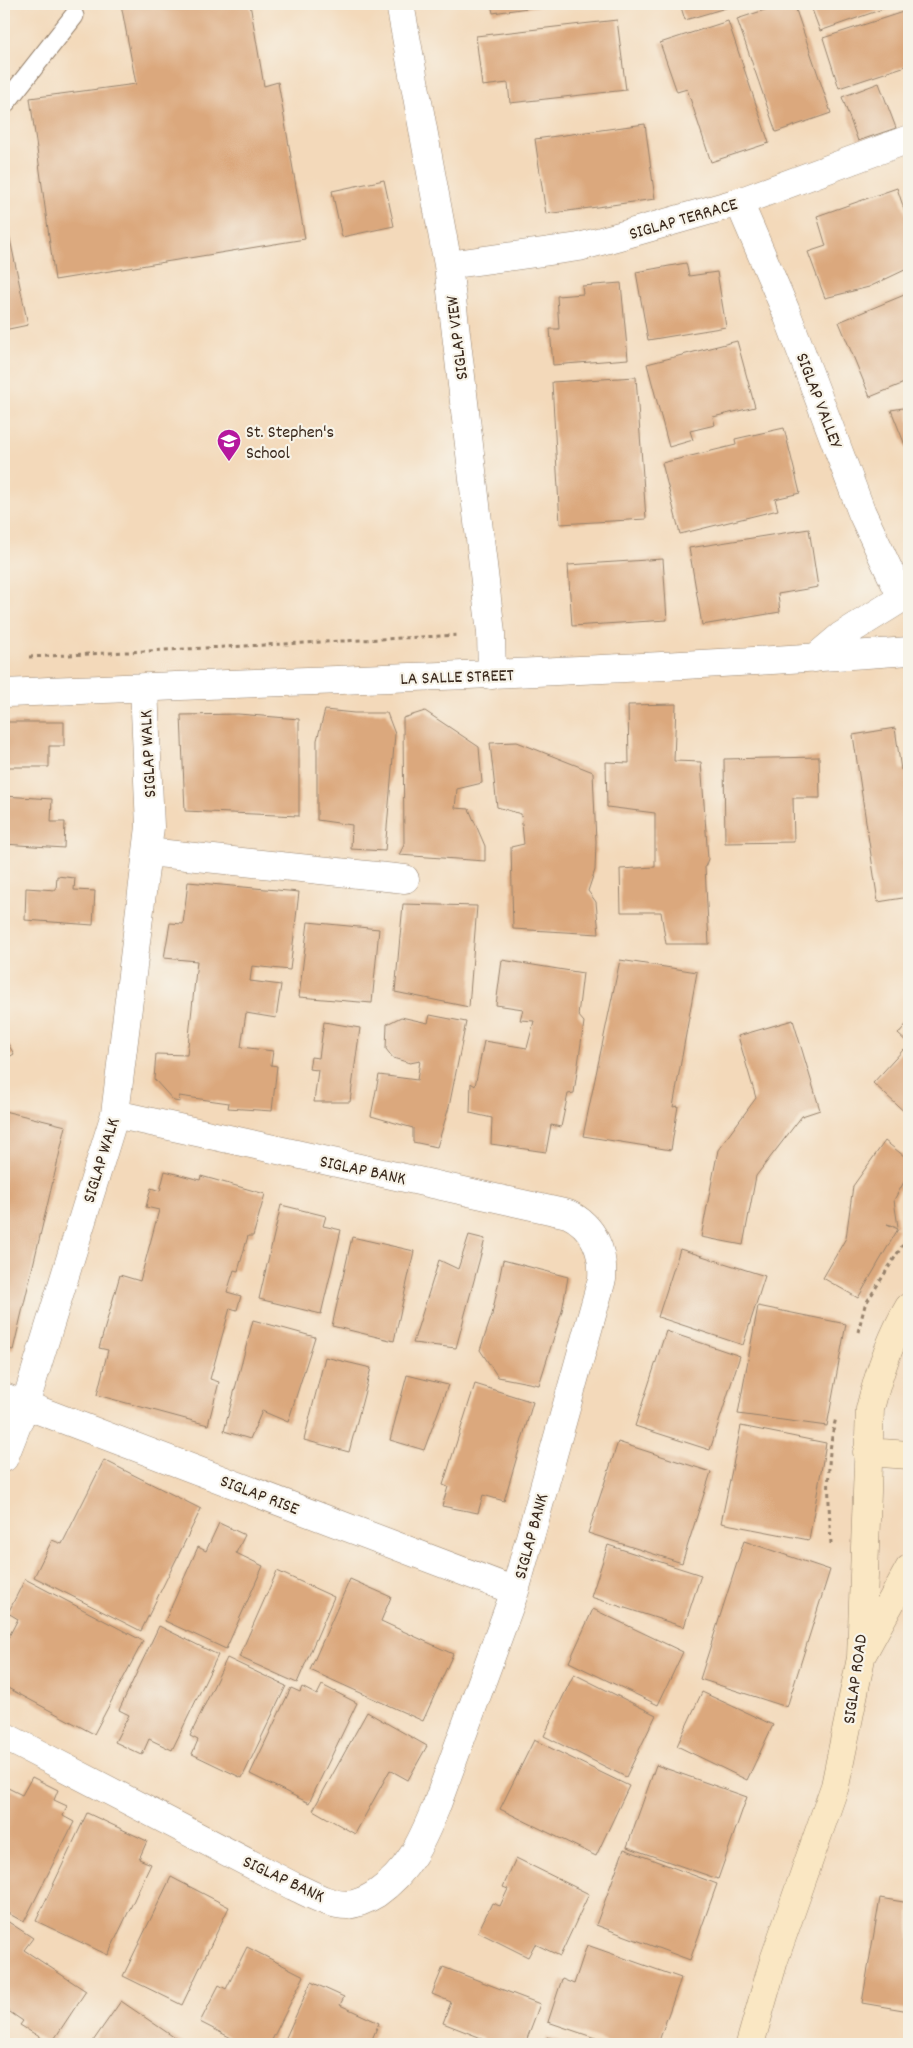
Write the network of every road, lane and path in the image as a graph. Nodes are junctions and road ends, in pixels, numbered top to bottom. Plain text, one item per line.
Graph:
1 (400, 4) edge
2 (74, 16) dead end
3 (4, 105) edge
4 (909, 139) edge
5 (739, 202) junction
6 (448, 265) junction
7 (906, 598) edge
8 (491, 633) junction
9 (909, 651) edge
10 (24, 658) dead end
11 (815, 658) junction
12 (492, 675) junction
13 (144, 687) junction
14 (4, 693) edge
15 (148, 852) junction
16 (405, 879) dead end
17 (115, 1114) junction
18 (906, 1247) dead end
19 (909, 1307) edge
20 (857, 1338) dead end
21 (14, 1401) edge
22 (837, 1414) dead end
23 (867, 1452) junction
24 (909, 1455) edge
25 (4, 1458) edge
26 (831, 1547) dead end
27 (909, 1569) edge
28 (515, 1590) junction
29 (861, 1658) junction
30 (4, 1736) edge
31 (750, 2044) edge

1 - 6 street, SIGLAP VIEW
2 - 3 lane
4 - 5 street, SIGLAP TERRACE
5 - 6 street, SIGLAP TERRACE
5 - 7 street, SIGLAP VALLEY
6 - 8 street, SIGLAP VIEW
7 - 11 street
8 - 10 path
8 - 12 street, SIGLAP VIEW
9 - 11 street, LA SALLE STREET
11 - 12 street, LA SALLE STREET
12 - 13 street, LA SALLE STREET
13 - 14 street, LA SALLE STREET
13 - 15 street, SIGLAP WALK
15 - 16 street
15 - 17 street, SIGLAP WALK
17 - 21 street, SIGLAP WALK
17 - 28 street, SIGLAP BANK
18 - 20 path
19 - 23 main road, SIGLAP ROAD
21 - 25 street, SIGLAP WALK
21 - 28 street, SIGLAP RISE
22 - 26 path
23 - 24 main road
23 - 29 main road, SIGLAP ROAD
27 - 29 main road
28 - 30 street, SIGLAP BANK
29 - 31 main road, SIGLAP ROAD

